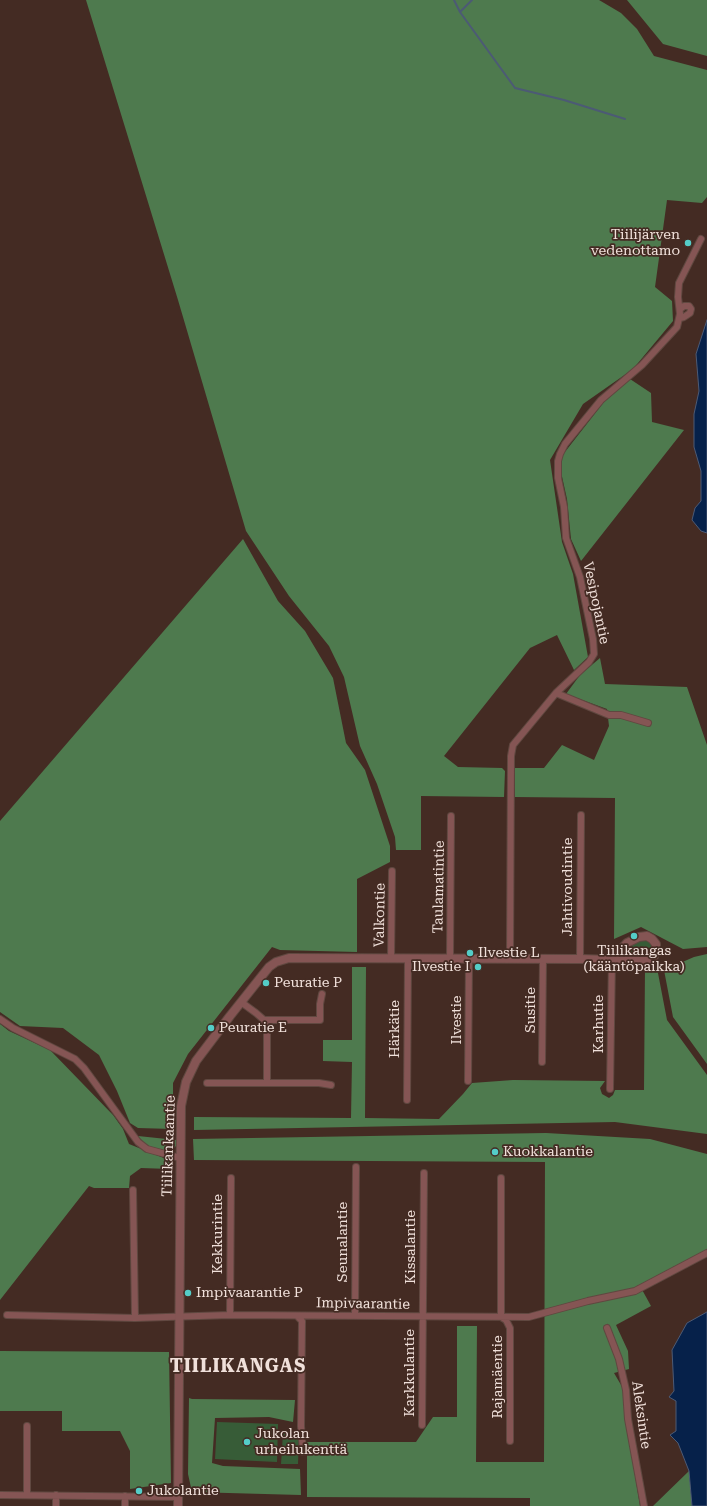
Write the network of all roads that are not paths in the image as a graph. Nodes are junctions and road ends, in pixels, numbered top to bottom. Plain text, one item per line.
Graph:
1 (701, 239) dead end
2 (680, 309) junction
3 (680, 318) junction
4 (556, 693) junction
5 (648, 723) dead end
6 (580, 815) dead end
7 (451, 816) dead end
8 (392, 871) dead end
9 (450, 958) junction
10 (469, 958) junction
11 (510, 958) junction
12 (543, 958) junction
13 (391, 959) junction
14 (408, 959) junction
15 (580, 959) junction
16 (612, 959) junction
17 (322, 994) dead end
18 (241, 1002) junction
19 (0, 1019) edge
20 (264, 1020) junction
21 (542, 1062) dead end
22 (468, 1081) dead end
23 (207, 1083) dead end
24 (266, 1083) junction
25 (331, 1085) dead end
26 (610, 1089) dead end
27 (407, 1100) dead end
28 (180, 1158) junction
29 (356, 1167) dead end
30 (424, 1173) dead end
31 (230, 1178) dead end
32 (501, 1178) dead end
33 (133, 1190) dead end
34 (707, 1253) edge
35 (6, 1315) dead end
36 (180, 1315) junction
37 (230, 1315) junction
38 (297, 1316) junction
39 (355, 1316) junction
40 (501, 1317) junction
41 (135, 1318) junction
42 (423, 1319) junction
43 (607, 1328) dead end
44 (422, 1425) dead end
45 (27, 1426) dead end
46 (510, 1441) dead end
47 (303, 1452) dead end
48 (0, 1495) edge
49 (27, 1495) junction
50 (56, 1495) junction
51 (125, 1496) junction
52 (178, 1496) junction
53 (56, 1506) edge
54 (125, 1506) edge
55 (178, 1506) edge
56 (644, 1506) edge

1 - 2 street, Vesipojantie
2 - 3 street, Vesipojantie
2 - 3 street, Vesipojantie
3 - 4 street, Vesipojantie
4 - 5 street
4 - 11 street, Vesipojantie
6 - 15 street, Jahtivoudintie
7 - 9 street, Taulamatintie
8 - 13 street, Valkontie
9 - 10 street, Tiilikankaantie
9 - 14 street, Tiilikankaantie
10 - 11 street, Tiilikankaantie
10 - 22 street, Ilvestie
11 - 12 street, Tiilikankaantie
12 - 15 street, Tiilikankaantie
12 - 21 street, Susitie
13 - 14 street, Tiilikankaantie
13 - 18 street, Tiilikankaantie
14 - 27 street, Härkätie
15 - 16 street, Tiilikankaantie
16 - 16 street, Tiilikankaantie
16 - 26 street, Karhutie
17 - 20 street
18 - 20 street
18 - 28 street, Tiilikankaantie
19 - 28 street
20 - 24 street
23 - 24 street
24 - 25 street
28 - 36 street, Tiilikankaantie
29 - 39 street, Seunalantie
30 - 42 street, Kissalantie
31 - 37 street, Kekkurintie
32 - 40 street
33 - 41 street
34 - 40 street, Impivaarantie
35 - 41 street, Impivaarantie
36 - 37 street, Impivaarantie
36 - 41 street, Impivaarantie
36 - 52 street, Tiilikankaantie
37 - 38 street, Impivaarantie
38 - 39 street, Impivaarantie
38 - 47 street
39 - 42 street, Impivaarantie
40 - 42 street, Impivaarantie
40 - 46 street, Rajamäentie
42 - 44 street, Karkkulantie
43 - 56 street, Aleksintie
45 - 49 street
48 - 49 street
49 - 50 street
50 - 51 street
50 - 53 street
51 - 52 street
51 - 54 street
52 - 55 street, Tiilikankaantie

